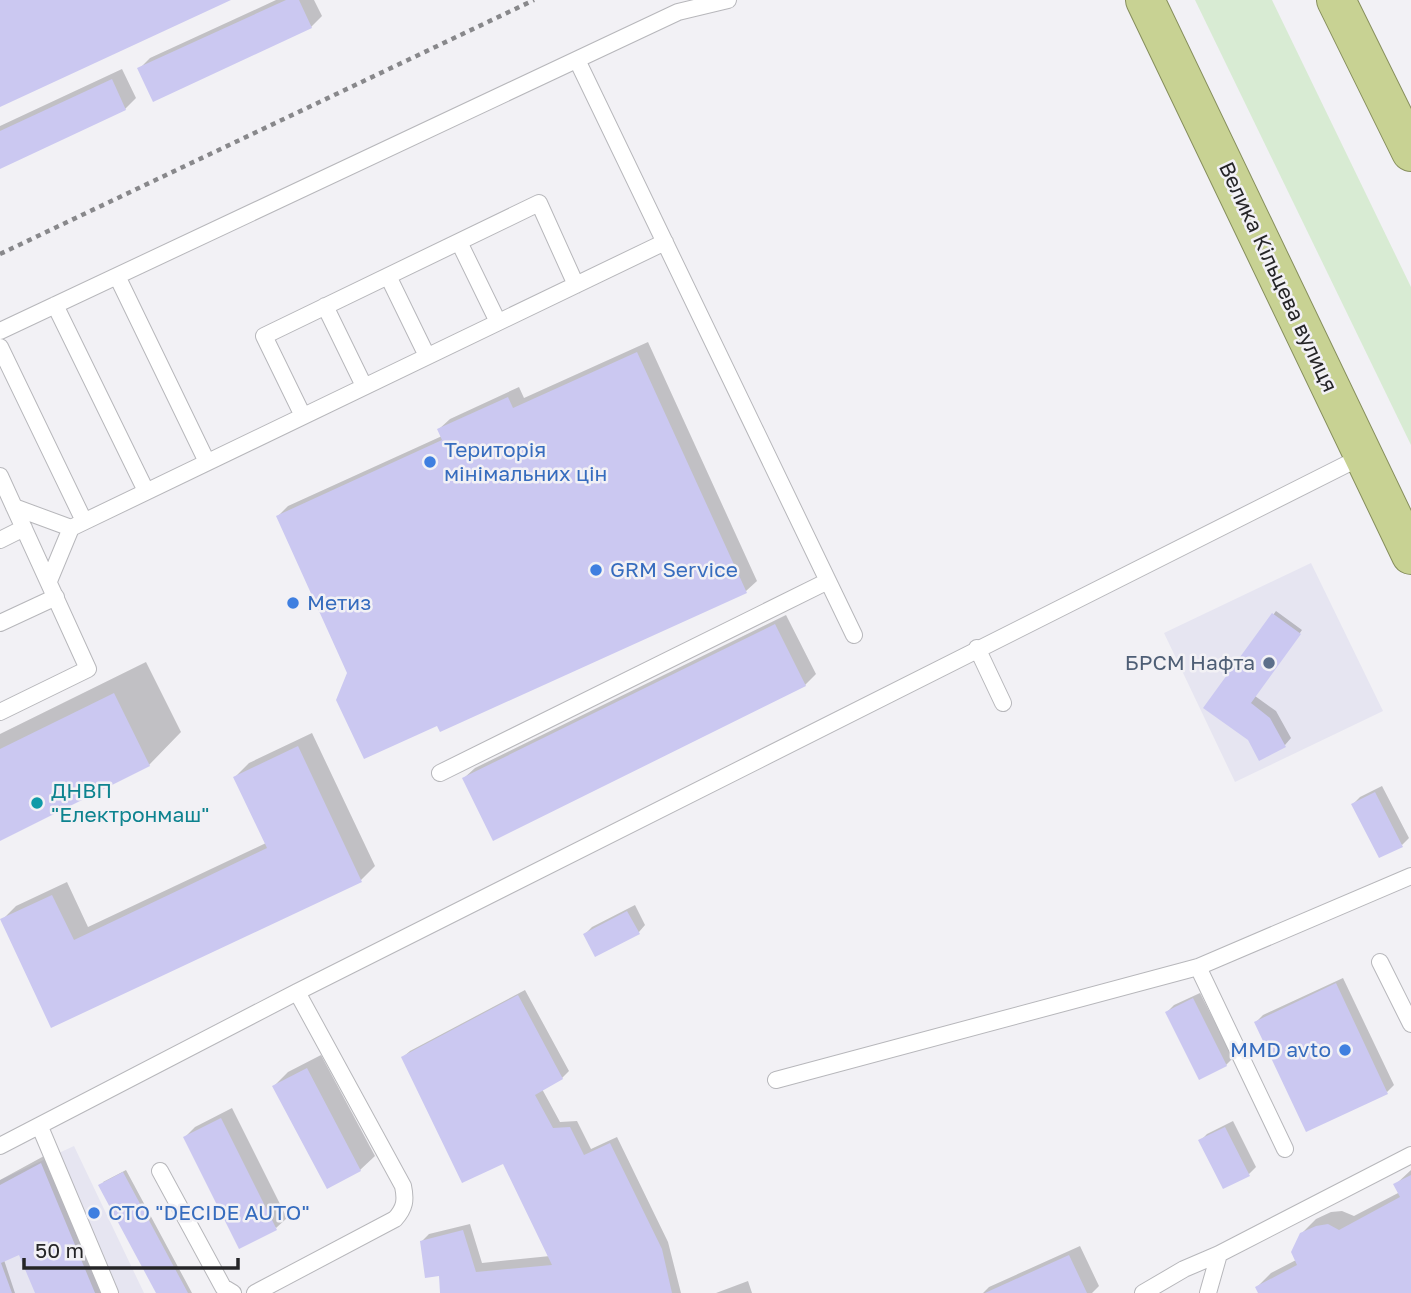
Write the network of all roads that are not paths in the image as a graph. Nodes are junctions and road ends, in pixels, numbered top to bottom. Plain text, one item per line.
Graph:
1 (693, 0) edge
2 (727, 0) edge
3 (1145, 0) edge
4 (1336, 0) edge
5 (678, 12) junction
6 (577, 60) junction
7 (1411, 152) edge
8 (459, 242) junction
9 (664, 242) junction
10 (117, 276) junction
11 (388, 276) junction
12 (576, 285) junction
13 (55, 305) junction
14 (325, 306) junction
15 (498, 322) junction
16 (0, 331) edge
17 (0, 347) edge
18 (427, 356) junction
19 (364, 386) junction
20 (303, 416) junction
21 (1363, 456) junction
22 (208, 462) junction
23 (0, 476) edge
24 (146, 491) junction
25 (14, 507) junction
26 (78, 525) junction
27 (24, 528) junction
28 (0, 540) edge
29 (1411, 555) edge
30 (49, 581) junction
31 (828, 581) junction
32 (56, 597) junction
33 (0, 623) edge
34 (854, 635) dead end
35 (977, 648) junction
36 (1003, 704) dead end
37 (0, 712) edge
38 (439, 773) dead end
39 (1411, 876) edge
40 (1380, 962) dead end
41 (1198, 967) junction
42 (297, 992) junction
43 (1411, 1024) edge
44 (776, 1080) dead end
45 (40, 1126) junction
46 (0, 1146) edge
47 (1285, 1149) dead end
48 (1411, 1155) edge
49 (160, 1171) dead end
50 (1219, 1254) junction
51 (110, 1293) edge
52 (233, 1293) edge
53 (255, 1293) edge
54 (1143, 1293) edge
55 (1208, 1293) edge

1 - 5 lane
2 - 5 lane
3 - 21 highway, Велика Кільцева вулиця
4 - 7 highway
5 - 6 lane
6 - 9 lane
6 - 10 lane
8 - 11 lane
8 - 12 lane
8 - 15 lane
9 - 12 lane
9 - 31 lane
10 - 13 lane
10 - 22 lane
11 - 14 lane
11 - 18 lane
12 - 15 lane
13 - 16 lane
13 - 24 lane
14 - 19 lane
14 - 20 lane
15 - 18 lane
17 - 26 lane
18 - 19 lane
19 - 20 lane
20 - 22 lane
21 - 29 highway, Велика Кільцева вулиця
21 - 35 lane
22 - 24 lane
23 - 25 lane
24 - 26 lane
25 - 26 lane
25 - 27 lane
26 - 30 lane
27 - 28 lane
27 - 30 lane
30 - 32 lane
31 - 34 lane
31 - 38 lane
32 - 33 lane
32 - 37 lane
35 - 36 lane
35 - 42 lane
39 - 41 lane
40 - 43 lane
41 - 44 lane
41 - 47 lane
42 - 45 lane
42 - 53 lane
45 - 46 lane
45 - 51 lane
48 - 50 lane
49 - 52 lane
50 - 54 lane
50 - 55 lane

